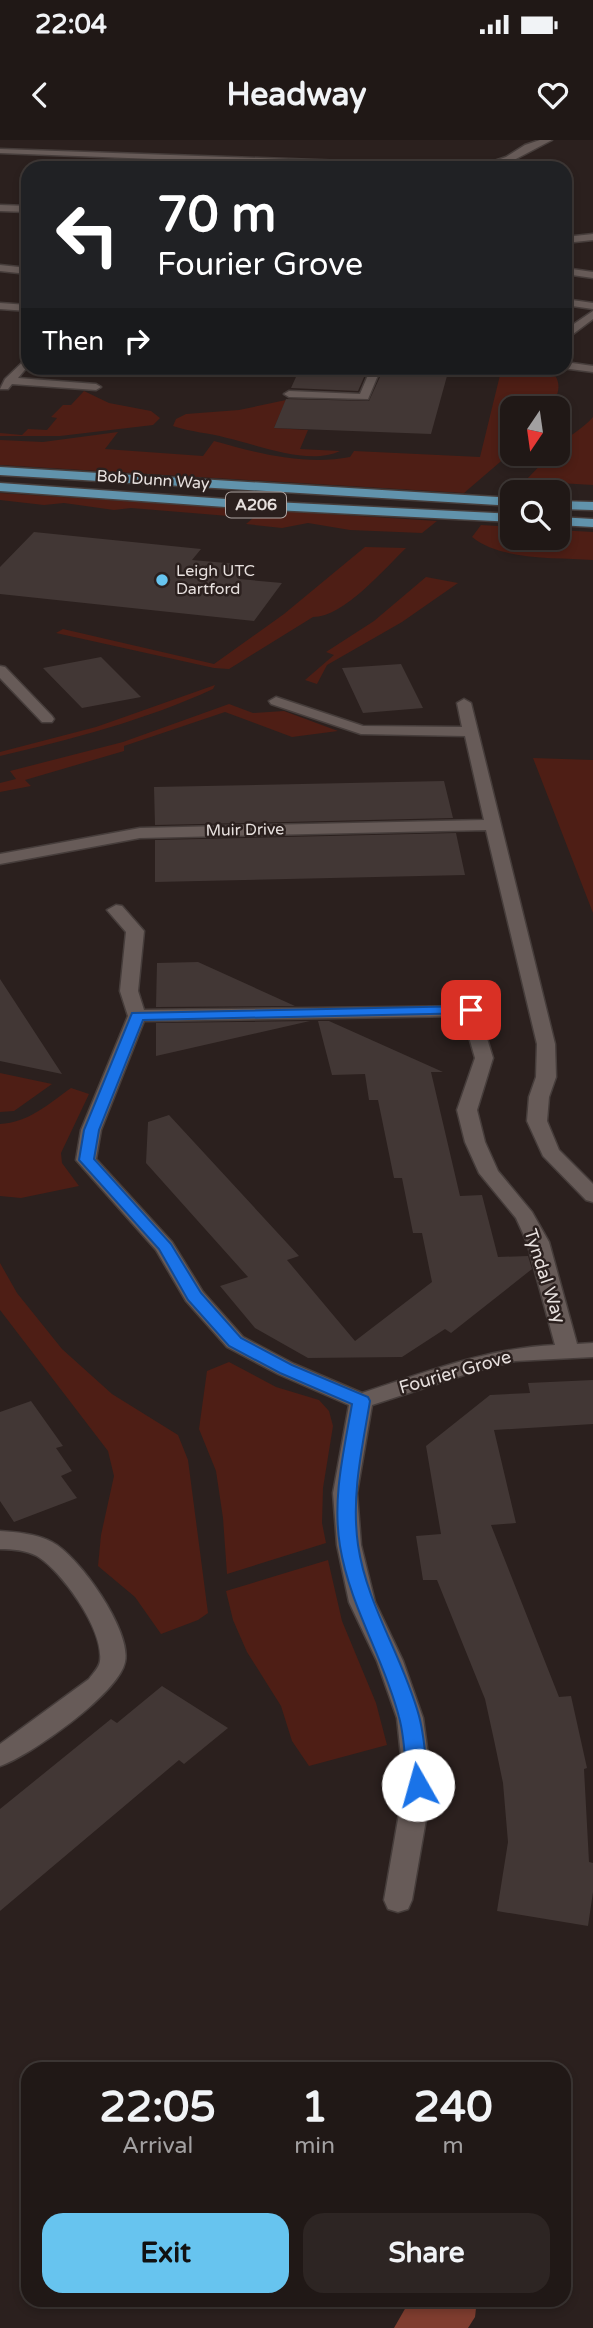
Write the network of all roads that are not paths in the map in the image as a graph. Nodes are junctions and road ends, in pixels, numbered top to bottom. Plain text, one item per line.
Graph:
1 (548, 140) edge
2 (0, 150) edge
3 (291, 161) edge
4 (502, 161) edge
5 (0, 208) edge
6 (21, 209) edge
7 (593, 237) edge
8 (572, 239) edge
9 (0, 268) edge
10 (21, 270) edge
11 (572, 272) edge
12 (593, 275) edge
13 (572, 303) edge
14 (0, 306) edge
15 (593, 306) edge
16 (21, 308) edge
17 (593, 314) edge
18 (572, 328) edge
19 (572, 331) edge
20 (588, 333) dead end
21 (572, 361) edge
22 (572, 366) edge
23 (21, 368) edge
24 (590, 368) edge
25 (373, 375) edge
26 (9, 381) junction
27 (96, 387) dead end
28 (0, 391) edge
29 (289, 394) dead end
30 (364, 397) junction
31 (358, 414) dead end
32 (0, 471) edge
33 (0, 487) edge
34 (500, 501) edge
35 (570, 505) edge
36 (593, 506) edge
37 (500, 517) edge
38 (570, 522) edge
39 (593, 523) edge
40 (0, 670) edge
41 (276, 701) dead end
42 (464, 703) dead end
43 (47, 719) dead end
44 (471, 732) junction
45 (492, 825) junction
46 (0, 859) edge
47 (116, 910) dead end
48 (137, 1016) junction
49 (593, 1196) edge
50 (581, 1351) edge
51 (362, 1401) junction
52 (0, 1540) edge
53 (0, 1755) edge
54 (398, 1900) dead end

1 - 4 street
2 - 3 street
5 - 6 street
7 - 8 street
9 - 10 street
11 - 12 street
13 - 15 street
14 - 16 street
17 - 18 street
19 - 20 street
21 - 24 street
22 - 24 street
23 - 26 street
25 - 30 street
26 - 27 street
26 - 28 street
29 - 30 street
30 - 31 street
32 - 34 main road, Bob Dunn Way / A206
33 - 37 main road, Bob Dunn Way / A206
35 - 36 main road
38 - 39 main road
40 - 43 street
41 - 44 street
42 - 44 street
44 - 45 street
45 - 46 street, Muir Drive
45 - 49 street
47 - 48 street
48 - 50 street, Tyndal Way
48 - 51 street
50 - 51 street, Fourier Grove
51 - 54 street
52 - 53 street

